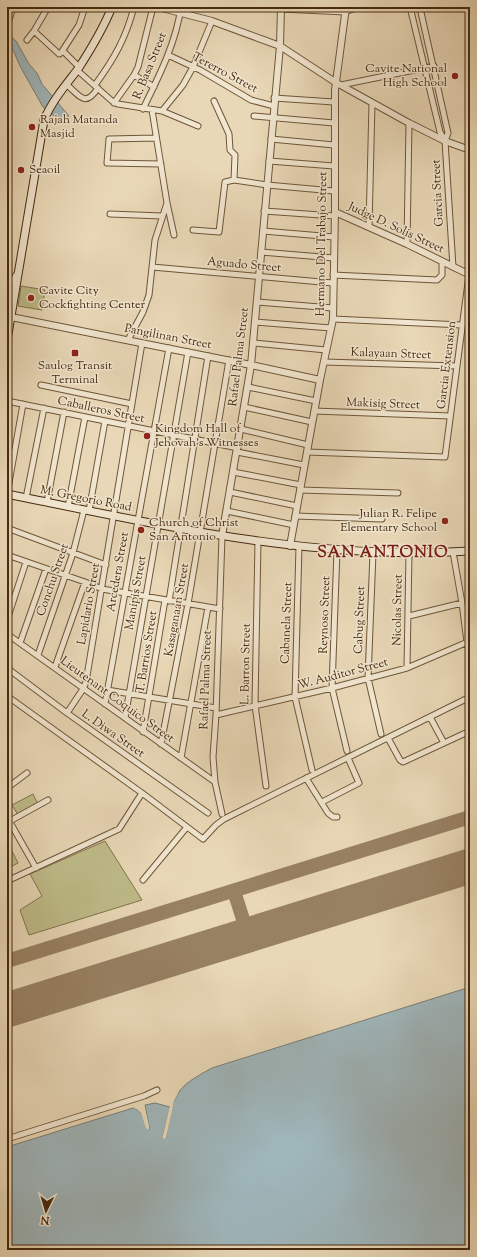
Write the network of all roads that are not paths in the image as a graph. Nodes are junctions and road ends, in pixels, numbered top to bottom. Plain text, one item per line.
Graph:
1 (13, 7) edge
2 (48, 7) edge
3 (85, 7) edge
4 (112, 7) edge
5 (134, 7) edge
6 (153, 7) edge
7 (158, 7) edge
8 (358, 7) edge
9 (410, 7) edge
10 (421, 7) edge
11 (281, 8) edge
12 (346, 9) edge
13 (180, 10) edge
14 (10, 17) dead end
15 (212, 22) junction
16 (34, 30) junction
17 (27, 40) dead end
18 (280, 46) junction
19 (63, 51) junction
20 (168, 55) junction
21 (434, 66) junction
22 (193, 67) junction
23 (78, 68) junction
24 (425, 68) junction
25 (134, 75) junction
26 (66, 84) junction
27 (338, 84) junction
28 (96, 86) junction
29 (154, 87) junction
30 (274, 98) junction
31 (214, 101) dead end
32 (334, 102) junction
33 (114, 103) junction
34 (372, 103) junction
35 (274, 106) junction
36 (143, 109) junction
37 (152, 110) junction
38 (162, 111) junction
39 (254, 116) dead end
40 (272, 118) junction
41 (334, 123) junction
42 (409, 124) junction
43 (198, 126) dead end
44 (156, 138) junction
45 (270, 139) junction
46 (445, 141) junction
47 (334, 145) junction
48 (470, 150) edge
49 (269, 161) junction
50 (161, 164) junction
51 (334, 166) junction
52 (234, 180) junction
53 (267, 185) junction
54 (334, 191) junction
55 (167, 203) junction
56 (264, 211) junction
57 (110, 214) dead end
58 (335, 214) junction
59 (162, 216) junction
60 (369, 227) junction
61 (193, 230) dead end
62 (263, 231) junction
63 (174, 235) dead end
64 (334, 237) junction
65 (407, 244) junction
66 (261, 252) junction
67 (334, 258) junction
68 (442, 261) junction
69 (453, 266) junction
70 (152, 267) junction
71 (19, 269) junction
72 (469, 275) edge
73 (259, 276) junction
74 (334, 276) junction
75 (333, 283) junction
76 (7, 292) edge
77 (257, 302) junction
78 (333, 308) junction
79 (11, 317) junction
80 (333, 319) junction
81 (255, 322) junction
82 (462, 325) junction
83 (331, 328) junction
84 (7, 340) edge
85 (128, 340) junction
86 (142, 343) junction
87 (253, 343) junction
88 (169, 348) junction
89 (326, 350) junction
90 (188, 352) junction
91 (208, 356) junction
92 (229, 360) junction
93 (324, 362) junction
94 (251, 365) junction
95 (457, 366) junction
96 (320, 380) junction
97 (41, 385) dead end
98 (248, 387) junction
99 (7, 401) edge
100 (316, 401) junction
101 (23, 404) junction
102 (132, 404) junction
103 (244, 407) junction
104 (44, 408) junction
105 (314, 411) junction
106 (64, 412) junction
107 (450, 416) junction
108 (85, 417) junction
109 (105, 421) junction
110 (312, 422) junction
111 (128, 426) junction
112 (241, 430) junction
113 (154, 431) junction
114 (174, 435) junction
115 (196, 439) junction
116 (215, 443) junction
117 (308, 445) junction
118 (237, 450) junction
119 (307, 452) junction
120 (304, 465) junction
121 (233, 472) junction
122 (300, 488) junction
123 (230, 492) junction
124 (398, 493) dead end
125 (7, 494) edge
126 (26, 498) junction
127 (47, 502) junction
128 (297, 506) junction
129 (68, 507) junction
130 (86, 510) junction
131 (227, 511) junction
132 (114, 516) junction
133 (295, 516) junction
134 (382, 519) dead end
135 (138, 520) junction
136 (158, 524) junction
137 (294, 525) junction
138 (7, 528) edge
139 (180, 528) junction
140 (200, 532) junction
141 (222, 536) junction
142 (258, 541) junction
143 (290, 546) junction
144 (299, 546) junction
145 (336, 550) junction
146 (470, 551) edge
147 (373, 552) junction
148 (453, 552) junction
149 (73, 553) junction
150 (409, 553) junction
151 (7, 555) edge
152 (26, 562) junction
153 (106, 565) junction
154 (46, 570) junction
155 (66, 576) junction
156 (85, 582) junction
157 (102, 590) junction
158 (125, 593) junction
159 (146, 597) junction
160 (167, 600) junction
161 (462, 603) junction
162 (188, 604) junction
163 (208, 607) junction
164 (220, 609) junction
165 (409, 616) junction
166 (7, 620) edge
167 (7, 634) edge
168 (468, 642) edge
169 (20, 643) junction
170 (470, 653) edge
171 (38, 655) junction
172 (55, 667) junction
173 (7, 668) edge
174 (407, 668) junction
175 (368, 678) junction
176 (332, 688) junction
177 (83, 689) junction
178 (107, 690) junction
179 (130, 694) junction
180 (7, 696) edge
181 (150, 697) junction
182 (294, 697) junction
183 (470, 697) edge
184 (170, 700) junction
185 (105, 704) junction
186 (191, 704) junction
187 (255, 705) junction
188 (216, 708) junction
189 (67, 714) junction
190 (216, 715) junction
191 (430, 717) junction
192 (124, 718) junction
193 (470, 731) edge
194 (143, 732) junction
195 (381, 734) dead end
196 (388, 738) junction
197 (444, 743) junction
198 (161, 744) junction
199 (347, 752) dead end
200 (181, 758) junction
201 (348, 758) junction
202 (312, 770) dead end
203 (27, 773) dead end
204 (306, 778) junction
205 (215, 782) junction
206 (266, 786) dead end
207 (7, 788) edge
208 (142, 793) junction
209 (48, 800) dead end
210 (322, 802) junction
211 (208, 814) dead end
212 (222, 814) dead end
213 (337, 817) dead end
214 (8, 819) edge
215 (186, 827) junction
216 (36, 868) junction
217 (143, 880) dead end
218 (7, 881) edge
219 (157, 1090) dead end
220 (7, 1140) edge

1 - 14 street
2 - 16 street
3 - 19 street
4 - 23 main road
5 - 28 street
6 - 25 street
7 - 13 street
8 - 12 street
9 - 24 street, Garcia Street
10 - 21 street, Garcia Street
11 - 12 street
11 - 18 street, Rafael Palma Street
12 - 27 street, Hermano Del Trabajo Street
13 - 15 street
13 - 20 street, R. Basa Street
15 - 18 street
15 - 22 street
16 - 17 street
16 - 19 street
18 - 27 street
18 - 30 street, Rafael Palma Street
19 - 23 street
20 - 22 street, Tererro Street
20 - 29 street, R. Basa Street
21 - 24 street
21 - 46 street, Garcia Street
22 - 35 street, Tererro Street
22 - 38 street
23 - 26 main road
23 - 28 street
24 - 27 street
24 - 46 street, Garcia Street
25 - 29 street
25 - 33 street
26 - 28 street
26 - 71 main road
27 - 32 street, Hermano Del Trabajo Street
27 - 34 street
28 - 33 street
29 - 36 street, R. Basa Street
30 - 32 street
30 - 35 street, Rafael Palma Street
31 - 52 street
32 - 41 street, Hermano Del Trabajo Street
33 - 36 street
34 - 42 street
34 - 60 street
35 - 40 street, Rafael Palma Street
36 - 37 street
37 - 38 street
37 - 44 street
38 - 43 street
39 - 40 street
40 - 41 street
40 - 45 street, Rafael Palma Street
41 - 47 street, Hermano Del Trabajo Street
42 - 46 street
42 - 65 street
44 - 50 street
44 - 50 street
45 - 47 street
45 - 49 street, Rafael Palma Street
46 - 48 street
46 - 69 street, Garcia Street
47 - 51 street, Hermano Del Trabajo Street
49 - 51 street
49 - 53 street, Rafael Palma Street
50 - 55 street
51 - 54 street, Hermano Del Trabajo Street
52 - 53 street
52 - 61 street
53 - 54 street
53 - 56 street, Rafael Palma Street
54 - 58 street, Hermano Del Trabajo Street
55 - 59 street
55 - 63 street
56 - 58 street
56 - 62 street, Rafael Palma Street
57 - 59 street
58 - 60 street, Judge D. Solis Street
58 - 64 street, Hermano Del Trabajo Street
59 - 70 street
60 - 65 street, Judge D. Solis Street
62 - 64 street
62 - 66 street, Rafael Palma Street
64 - 67 street, Hermano Del Trabajo Street
65 - 68 street, Judge D. Solis Street
66 - 67 street
66 - 73 street, Rafael Palma Street
67 - 74 street, Hermano Del Trabajo Street
68 - 69 street, Judge D. Solis Street
68 - 74 street
69 - 72 street, Judge D. Solis Street
70 - 73 street, Aguado Street
70 - 85 street
71 - 76 street
71 - 79 main road
72 - 82 street, Garcia Extension
73 - 75 street, Aguado Street
73 - 77 street, Rafael Palma Street
74 - 75 street, Hermano Del Trabajo Street
75 - 78 street, Hermano Del Trabajo Street
77 - 78 street
77 - 81 street, Rafael Palma Street
78 - 80 street, Hermano Del Trabajo Street
79 - 84 main road
79 - 85 street, Pangilinan Street
80 - 82 street
80 - 83 street, Hermano Del Trabajo Street
81 - 83 street
81 - 87 street, Rafael Palma Street
82 - 95 street, Garcia Extension
83 - 89 street, Hermano Del Trabajo Street
85 - 86 street, Pangilinan Street
86 - 88 street, Pangilinan Street
86 - 102 street, Lapidario Street
87 - 89 street
87 - 94 street, Rafael Palma Street
88 - 90 street, Pangilinan Street
88 - 113 street, Arcedera Street
89 - 93 street, Hermano Del Trabajo Street
90 - 91 street, Pangilinan Street
90 - 114 street, Manipis Street
91 - 92 street, Pangilinan Street
91 - 115 street, T. Barrios Street
92 - 94 street, Pangilinan Street
92 - 116 street, Kasaganaan Street
93 - 95 street, Kalayaan Street
93 - 96 street, Hermano Del Trabajo Street
94 - 96 street, Pangilinan Street
94 - 98 street, Rafael Palma Street
95 - 107 street, Garcia Extension
96 - 100 street, Hermano Del Trabajo Street
97 - 102 street
98 - 100 street
98 - 103 street, Rafael Palma Street
99 - 101 street, Caballeros Street
100 - 105 street, Hermano Del Trabajo Street
101 - 104 street, Caballeros Street
101 - 125 street
102 - 111 street, Lapidario Street
103 - 110 street
103 - 112 street, Rafael Palma Street
104 - 106 street, Caballeros Street
104 - 126 street
105 - 107 street, Makisig Street
105 - 110 street, Hermano Del Trabajo Street
106 - 108 street, Caballeros Street
106 - 127 street
107 - 119 street, Garcia Extension
108 - 109 street, Caballeros Street
108 - 129 street
109 - 111 street, Caballeros Street
109 - 130 street, Conchu Street
110 - 117 street, Hermano Del Trabajo Street
111 - 113 street, Caballeros Street
111 - 132 street, Lapidario Street
112 - 117 street
112 - 118 street, Rafael Palma Street
113 - 114 street, Caballeros Street
113 - 135 street, Arcedera Street
114 - 115 street, Caballeros Street
114 - 136 street, Manipis Street
115 - 116 street, Caballeros Street
115 - 139 street, T. Barrios Street
116 - 118 street, Caballeros Street
116 - 140 street, Kasaganaan Street
117 - 119 street, Hermano Del Trabajo Street
118 - 120 street, Caballeros Street
118 - 121 street, Rafael Palma Street
119 - 120 street, Hermano Del Trabajo Street
120 - 122 street, Hermano Del Trabajo Street
121 - 122 street
121 - 123 street, Rafael Palma Street
122 - 124 street
122 - 128 street, Hermano Del Trabajo Street
123 - 128 street
123 - 131 street, Rafael Palma Street
125 - 126 main road, M. Gregorio Road
126 - 127 main road, M. Gregorio Road
127 - 129 main road, M. Gregorio Road
128 - 133 street, Hermano Del Trabajo Street
129 - 130 main road, M. Gregorio Road
130 - 132 main road, M. Gregorio Road
130 - 149 street, Conchu Street
131 - 137 street
131 - 141 street, Rafael Palma Street
132 - 135 main road, M. Gregorio Road
132 - 153 street, Lapidario Street
133 - 134 street
133 - 137 street, Hermano Del Trabajo Street
135 - 136 main road, M. Gregorio Road
135 - 158 street, Arcedera Street
136 - 139 main road, M. Gregorio Road
136 - 159 street, Manipis Street
137 - 143 street, Hermano Del Trabajo Street
138 - 149 street
139 - 140 main road, M. Gregorio Road
139 - 160 street, T. Barrios Street
140 - 141 main road, M. Gregorio Road
140 - 162 street, Kasaganaan Street
141 - 142 main road, M. Gregorio Road
141 - 164 street, Rafael Palma Street
142 - 143 main road, M. Gregorio Road
142 - 187 street, L. Barron Street
143 - 144 main road, M. Gregorio Road
144 - 145 main road, M. Gregorio Road
144 - 182 street, Cabanela Street
145 - 147 main road, M. Gregorio Road
145 - 176 street, Reynoso Street
146 - 148 main road, M. Gregorio Road
147 - 150 main road, M. Gregorio Road
147 - 175 street, Cabug Street
148 - 150 main road, M. Gregorio Road
148 - 161 street
149 - 153 street
149 - 155 street, Conchu Street
150 - 165 street, Nicolas Street
151 - 152 street
152 - 154 street
152 - 166 street
153 - 157 street, Lapidario Street
154 - 155 street
154 - 169 street
155 - 156 street
155 - 171 street, Conchu Street
156 - 157 street
156 - 172 street
157 - 158 street
157 - 177 street, Lapidario Street
158 - 159 street
158 - 178 street, Arcedera Street
159 - 160 street
159 - 179 street, Manipis Street
160 - 162 street
160 - 181 street, T. Barrios Street
161 - 165 street
161 - 168 street
162 - 163 street
162 - 184 street, Kasaganaan Street
163 - 164 street
163 - 186 street
164 - 188 street, Rafael Palma Street
165 - 174 street, Nicolas Street
167 - 169 street, Lieutenant Coquico Street
168 - 170 street
168 - 174 street, W. Auditor Street
169 - 171 street, Lieutenant Coquico Street
171 - 172 street, Lieutenant Coquico Street
172 - 177 street, Lieutenant Coquico Street
173 - 189 street, L. Diwa Street
174 - 175 street, W. Auditor Street
175 - 176 street, W. Auditor Street
175 - 195 street, Cabug Street
176 - 182 street, W. Auditor Street
176 - 199 street, Reynoso Street
177 - 185 street, Lieutenant Coquico Street
177 - 189 street, Lapidario Street
178 - 179 street
178 - 185 street, Arcedera Street
179 - 181 street
179 - 192 street, Manipis Street
180 - 208 street
181 - 184 street
181 - 194 street, T. Barrios Street
182 - 187 street, W. Auditor Street
182 - 202 street, Cabanela Street
183 - 191 street
184 - 186 street
184 - 198 street, Kasaganaan Street
185 - 192 street, Lieutenant Coquico Street
186 - 188 street
186 - 200 street
187 - 190 street, W. Auditor Street
187 - 206 street, L. Barron Street
188 - 190 street, Rafael Palma Street
189 - 211 street, L. Diwa Street
190 - 205 street, Rafael Palma Street
191 - 196 street
191 - 197 street
192 - 194 street, Lieutenant Coquico Street
193 - 197 street
194 - 198 street, Lieutenant Coquico Street
196 - 197 street
196 - 201 street
198 - 200 street, Lieutenant Coquico Street
200 - 205 street, Lieutenant Coquico Street
201 - 204 street
201 - 210 street
203 - 207 street
204 - 210 street
204 - 215 street
205 - 212 street, Rafael Palma Street
208 - 215 street
208 - 216 street
209 - 214 street
210 - 213 street
214 - 216 street
215 - 217 street
216 - 218 street
219 - 220 street

